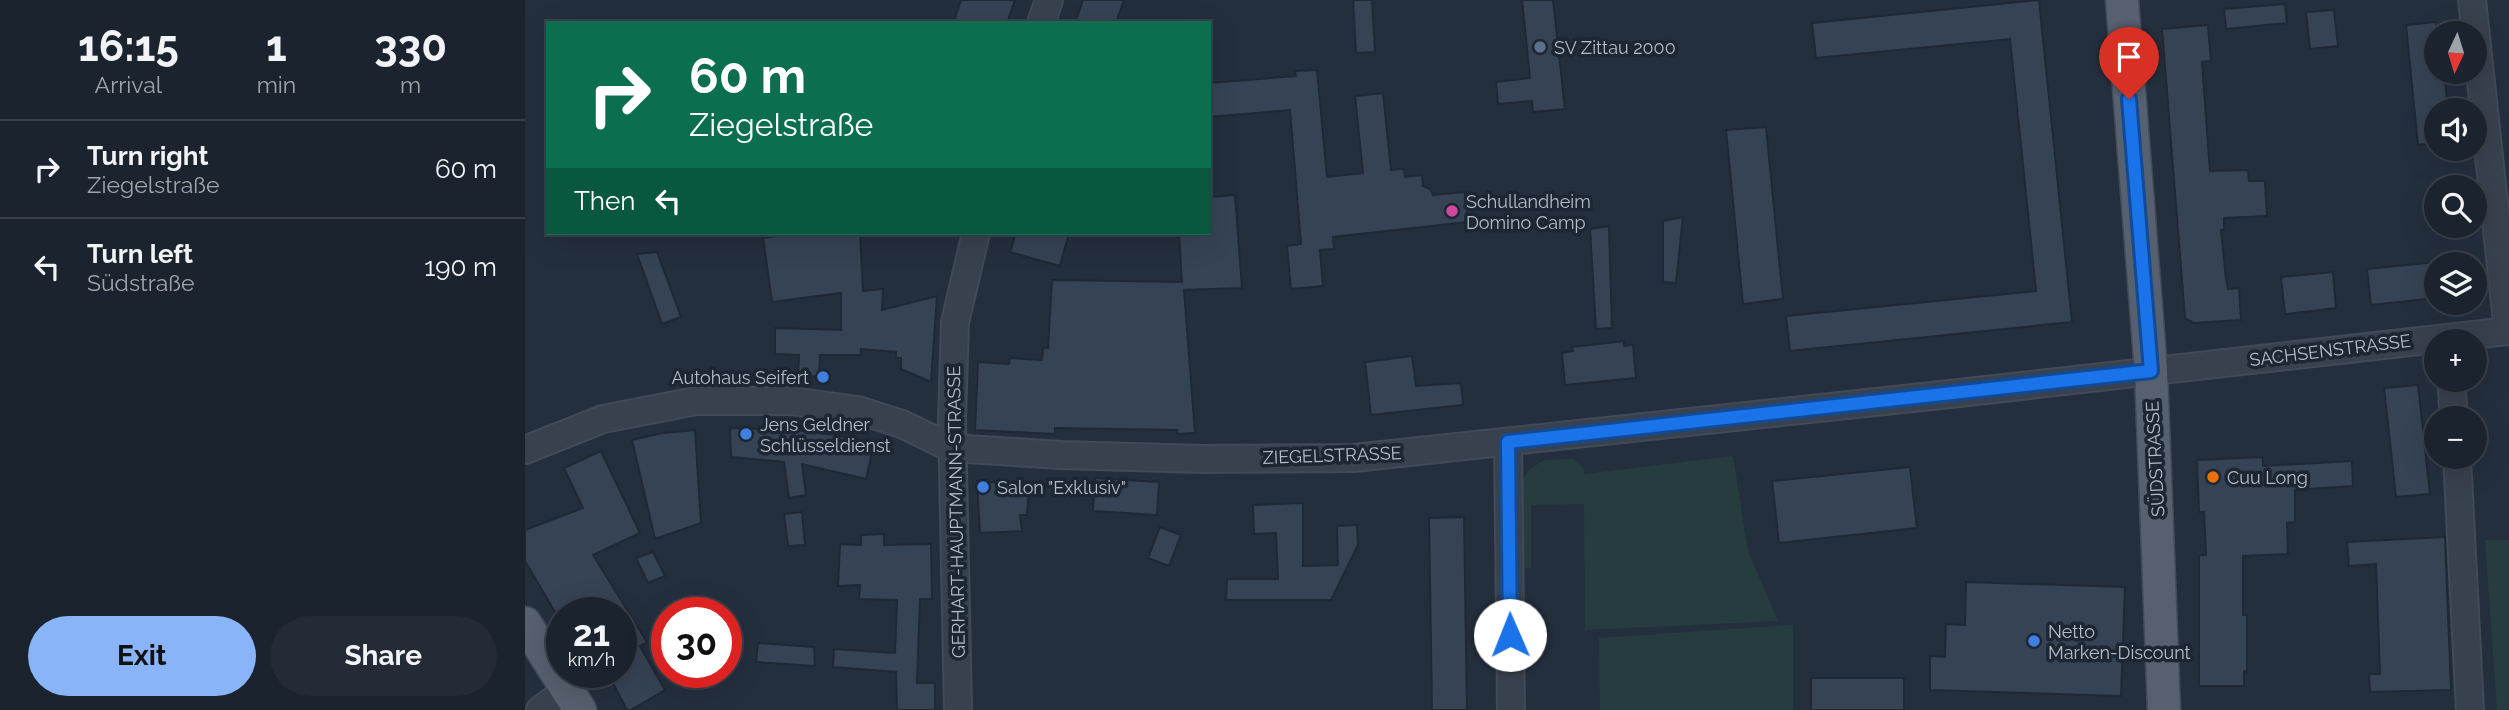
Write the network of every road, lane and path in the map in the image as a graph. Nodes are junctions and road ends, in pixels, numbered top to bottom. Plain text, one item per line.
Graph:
1 (1049, 0) edge
2 (2122, 0) edge
3 (2472, 0) edge
4 (1042, 21) edge
5 (976, 235) edge
6 (2509, 331) edge
7 (2487, 334) edge
8 (2424, 342) edge
9 (2151, 371) junction
10 (1508, 442) junction
11 (951, 448) junction
12 (525, 450) edge
13 (2458, 469) edge
14 (525, 623) edge
15 (573, 700) edge
16 (540, 710) edge
17 (958, 710) edge
18 (1511, 710) edge
19 (2164, 710) edge
20 (2470, 710) edge

1 - 4 street
2 - 9 main road, SÜDSTRASSE
3 - 6 street
5 - 11 street, GERHART-HAUPTMANN-STRASSE
6 - 7 street, SACHSENSTRASSE
8 - 9 street, SACHSENSTRASSE
9 - 10 street, ZIEGELSTRASSE
9 - 19 main road, SÜDSTRASSE
10 - 11 street, ZIEGELSTRASSE
10 - 18 street
11 - 12 street, ZIEGELSTRASSE
11 - 17 street, GERHART-HAUPTMANN-STRASSE
13 - 20 street
14 - 15 main road
15 - 16 street

